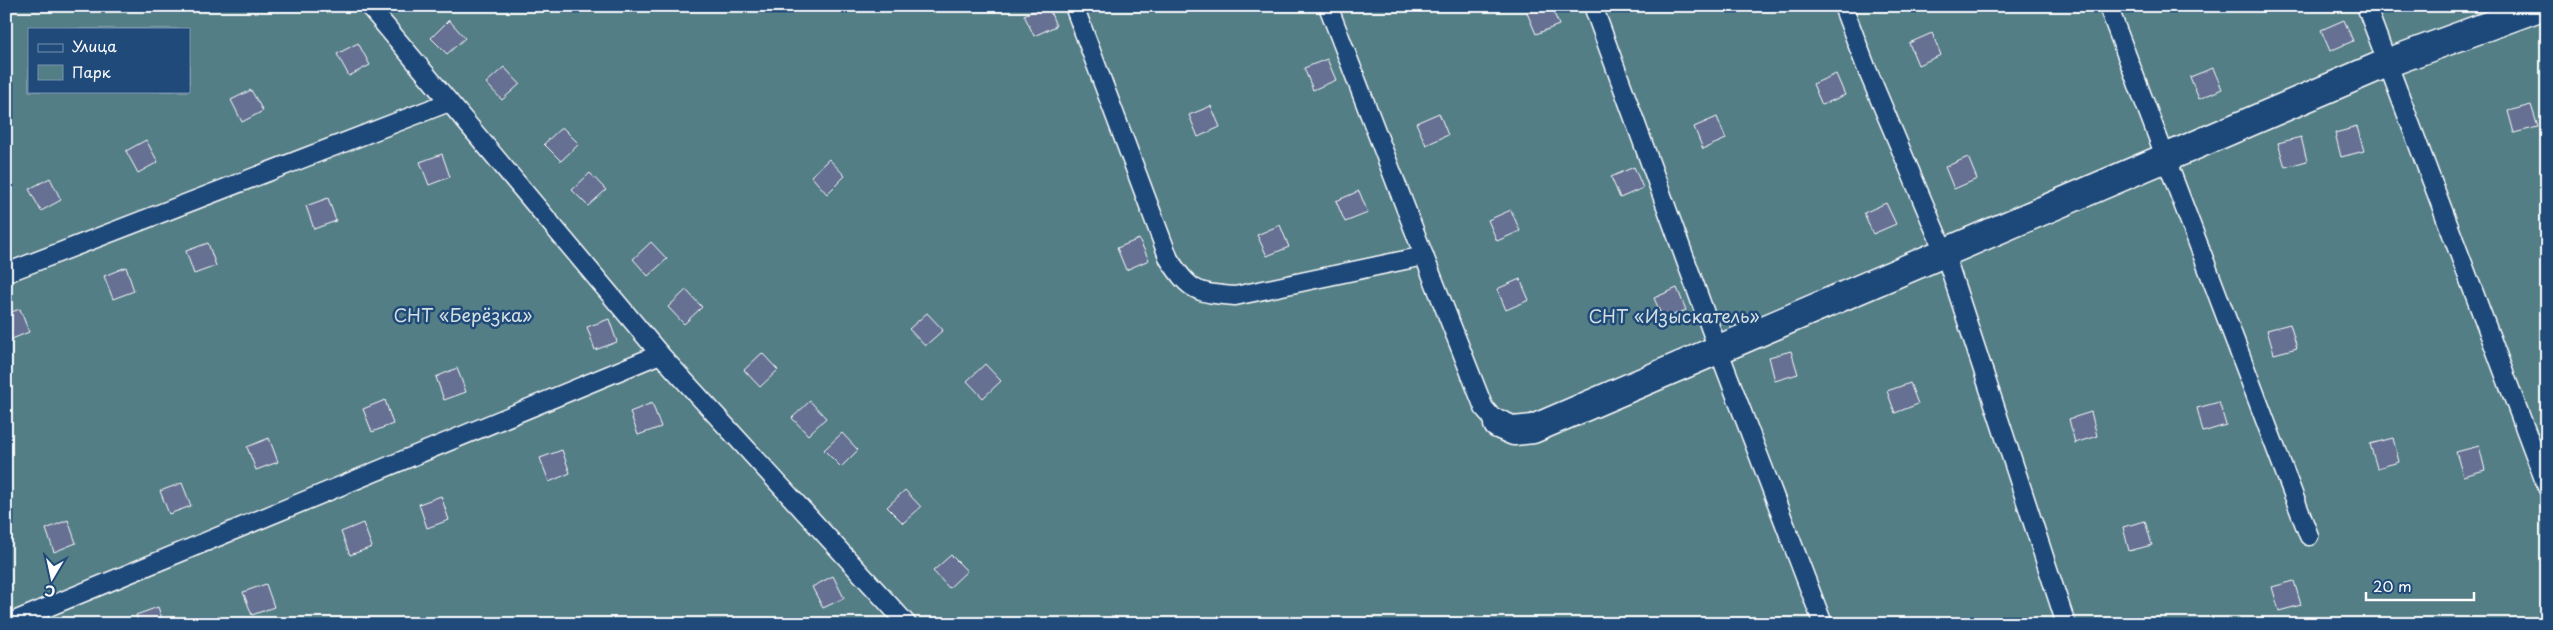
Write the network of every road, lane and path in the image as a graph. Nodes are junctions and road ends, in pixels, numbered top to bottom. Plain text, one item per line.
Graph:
1 (369, 6) edge
2 (1074, 6) edge
3 (1328, 6) edge
4 (1593, 6) edge
5 (1843, 6) edge
6 (2108, 6) edge
7 (2366, 6) edge
8 (2542, 6) edge
9 (2387, 62) junction
10 (449, 102) junction
11 (2164, 157) junction
12 (1945, 254) junction
13 (1424, 256) junction
14 (6, 273) edge
15 (1718, 349) junction
16 (660, 354) junction
17 (1498, 424) joint
18 (2547, 487) edge
19 (2309, 536) dead end
20 (904, 623) edge
21 (7, 624) edge
22 (1823, 624) edge
23 (2066, 624) edge

1 - 10 lane
2 - 13 lane
3 - 13 lane
4 - 15 lane
5 - 12 lane
6 - 11 lane
7 - 9 lane
8 - 9 street
9 - 11 street
9 - 18 lane
10 - 14 lane
10 - 16 lane
11 - 12 street
11 - 19 lane
12 - 15 street
12 - 23 lane
13 - 17 lane
15 - 17 street
15 - 22 lane
16 - 20 lane
16 - 21 lane

